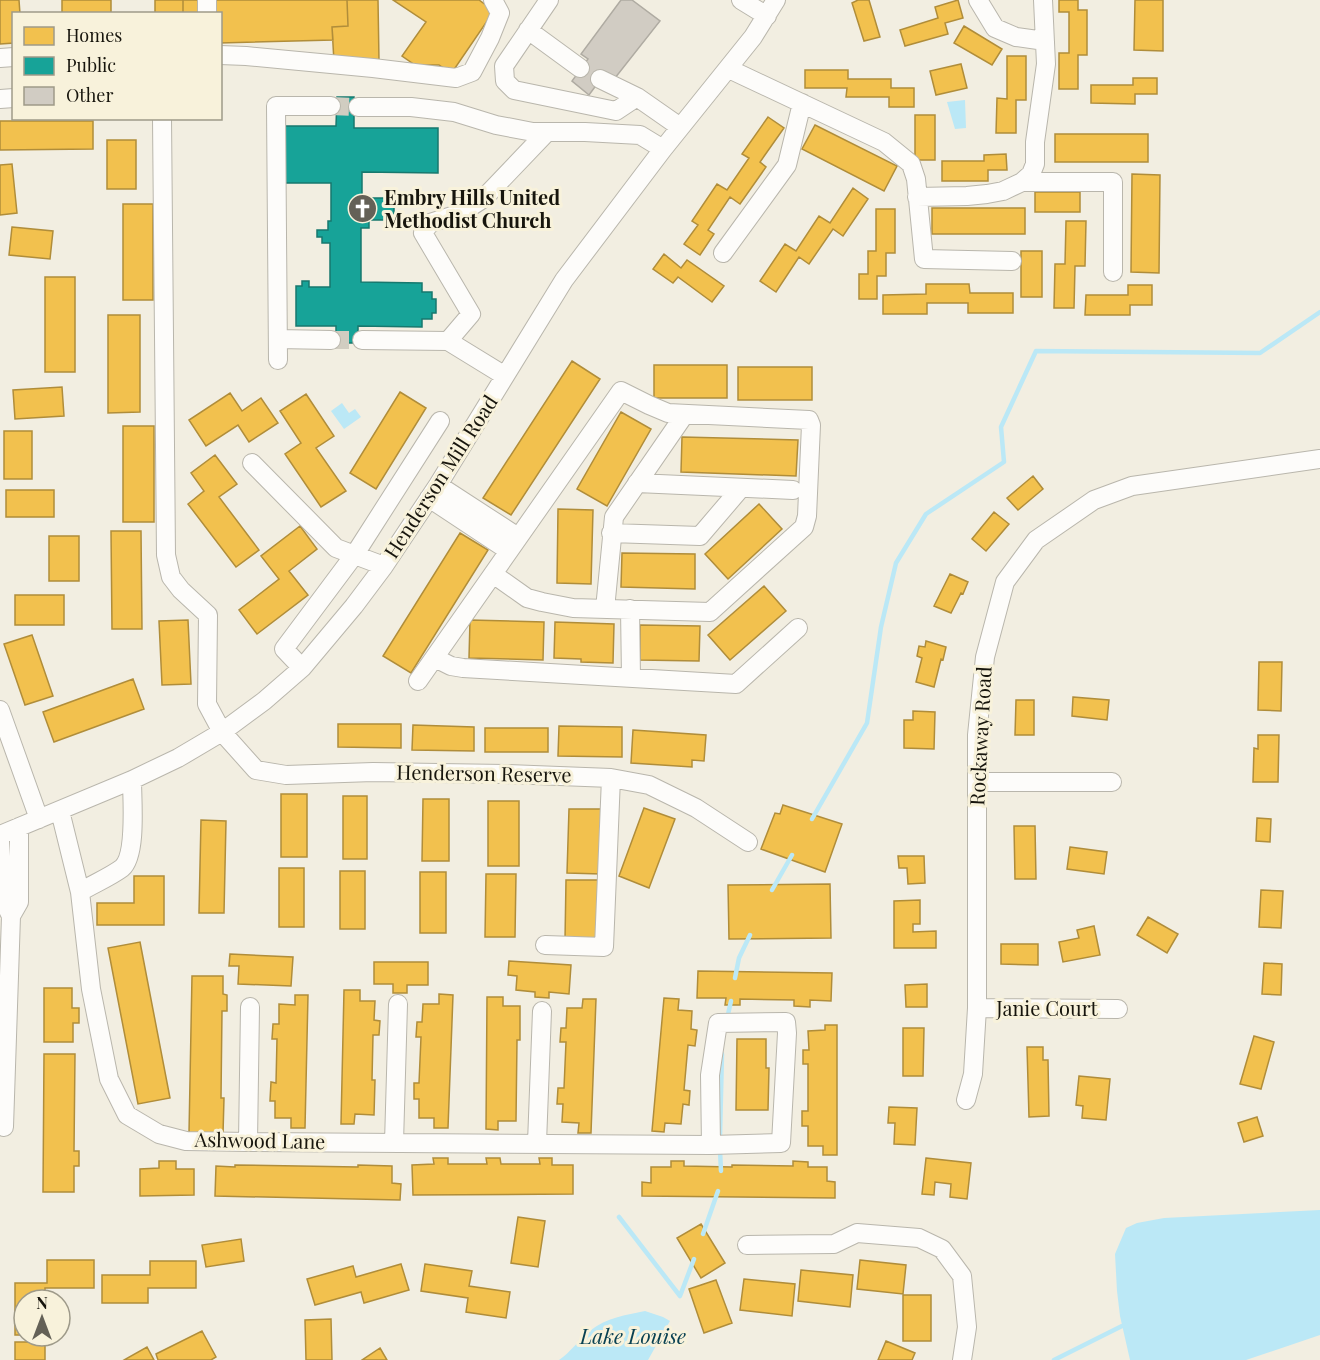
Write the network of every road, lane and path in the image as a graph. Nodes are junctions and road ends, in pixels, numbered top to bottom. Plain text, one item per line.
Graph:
1 (493, 0) edge
2 (549, 0) edge
3 (741, 0) edge
4 (776, 0) edge
5 (978, 0) edge
6 (1042, 0) edge
7 (767, 16) junction
8 (528, 30) junction
9 (1044, 40) junction
10 (222, 55) edge
11 (580, 68) dead end
12 (729, 69) junction
13 (600, 80) dead end
14 (637, 97) junction
15 (802, 103) junction
16 (331, 106) tunnel mouth
17 (358, 107) tunnel mouth
18 (162, 120) edge
19 (680, 127) junction
20 (547, 132) junction
21 (663, 149) junction
22 (1022, 182) junction
23 (917, 197) junction
24 (723, 253) dead end
25 (1012, 261) dead end
26 (1113, 272) dead end
27 (278, 339) junction
28 (331, 340) tunnel mouth
29 (362, 340) tunnel mouth
30 (448, 341) junction
31 (278, 360) dead end
32 (505, 376) junction
33 (685, 414) junction
34 (440, 421) dead end
35 (1320, 459) edge
36 (252, 463) dead end
37 (637, 483) junction
38 (741, 488) junction
39 (793, 490) dead end
40 (434, 492) junction
41 (611, 533) junction
42 (513, 544) junction
43 (355, 554) junction
44 (384, 566) junction
45 (494, 574) junction
46 (605, 609) junction
47 (630, 609) junction
48 (798, 628) dead end
49 (435, 658) junction
50 (302, 668) junction
51 (631, 677) junction
52 (418, 681) dead end
53 (0, 710) edge
54 (222, 732) junction
55 (611, 778) junction
56 (132, 780) junction
57 (977, 782) junction
58 (1112, 782) dead end
59 (60, 811) junction
60 (39, 819) junction
61 (19, 827) junction
62 (0, 835) edge
63 (0, 841) edge
64 (748, 842) dead end
65 (80, 892) junction
66 (11, 916) junction
67 (544, 945) dead end
68 (398, 1004) dead end
69 (250, 1007) dead end
70 (977, 1008) junction
71 (1118, 1009) dead end
72 (542, 1011) dead end
73 (966, 1100) dead end
74 (4, 1127) dead end
75 (248, 1142) junction
76 (394, 1143) junction
77 (537, 1143) junction
78 (711, 1144) junction
79 (747, 1245) dead end
80 (962, 1360) edge

1 - 10 street
2 - 8 street
3 - 7 street
4 - 7 street, Henderson Mill Road
5 - 9 street
6 - 9 street
7 - 12 street, Henderson Mill Road
8 - 11 street
8 - 14 street
9 - 22 street
12 - 15 street
12 - 19 street, Henderson Mill Road
13 - 14 street
14 - 19 street
15 - 23 street
15 - 24 street
16 - 27 street
17 - 20 street
18 - 54 street, Henderson Reserve
19 - 21 street, Henderson Mill Road
20 - 21 street
20 - 30 street
21 - 32 street, Henderson Mill Road
22 - 23 street
22 - 26 street
23 - 25 street
27 - 28 street
27 - 31 street
29 - 30 street
30 - 32 street
32 - 40 street, Henderson Mill Road
33 - 37 street
33 - 42 street
33 - 47 street
34 - 43 street
35 - 57 street, Rockaway Road
36 - 43 street
37 - 38 street
37 - 41 street
38 - 39 street
38 - 41 street
40 - 42 street
40 - 44 street, Henderson Mill Road
41 - 46 street
42 - 45 street
43 - 44 street
43 - 50 street
44 - 50 street, Henderson Mill Road
45 - 46 street
45 - 49 street
46 - 47 street
47 - 51 street
48 - 51 street
49 - 51 street
49 - 52 street
50 - 54 street, Henderson Mill Road
53 - 60 street
54 - 55 street, Henderson Reserve
54 - 56 street, Henderson Mill Road
55 - 64 street, Henderson Reserve
55 - 67 street
56 - 59 street, Henderson Mill Road
56 - 65 street
57 - 58 street
57 - 70 street, Rockaway Road
59 - 60 street, Henderson Mill Road
59 - 65 street, Ashwood Lane
60 - 61 street, Henderson Mill Road
61 - 62 street, Henderson Mill Road
61 - 66 street
63 - 66 street
65 - 75 street, Ashwood Lane
66 - 74 street
68 - 76 street
69 - 75 street
70 - 71 street, Janie Court
70 - 73 street, Rockaway Road
72 - 77 street
75 - 76 street, Ashwood Lane
76 - 77 street, Ashwood Lane
77 - 78 street, Ashwood Lane
78 - 78 street, Ashwood Lane
79 - 80 street

